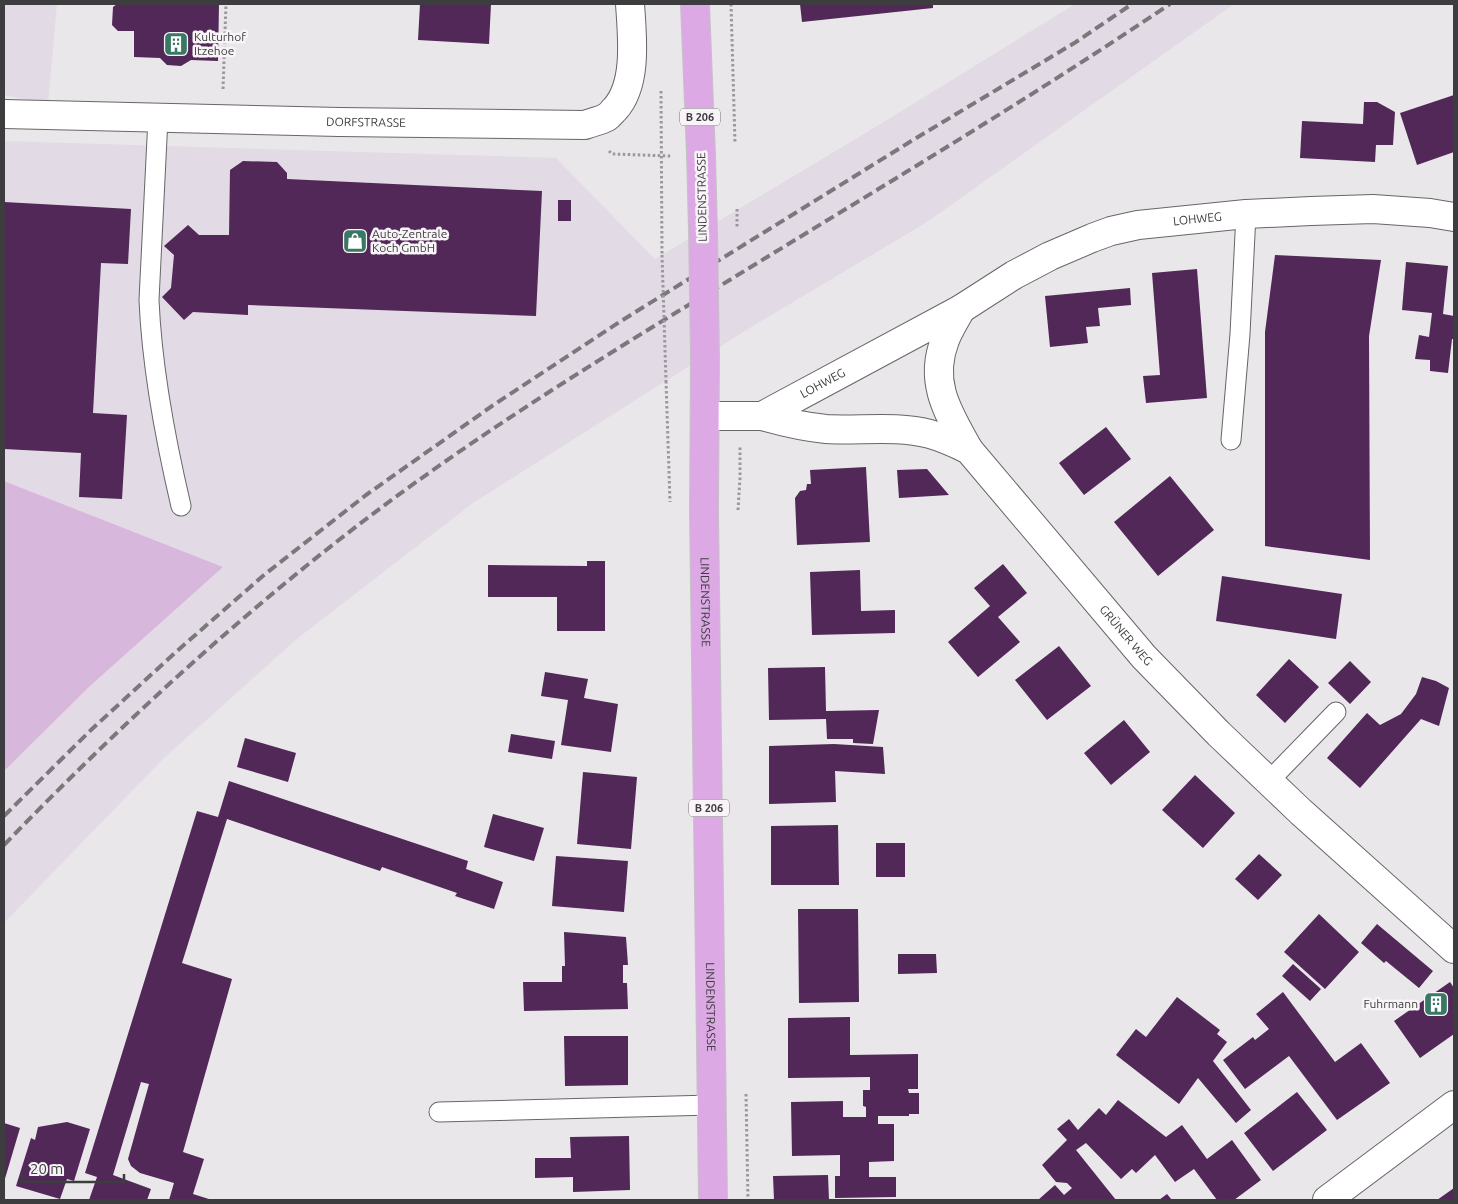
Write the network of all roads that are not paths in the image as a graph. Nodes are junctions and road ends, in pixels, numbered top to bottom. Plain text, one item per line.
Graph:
1 (630, 4) edge
2 (695, 4) edge
3 (4, 114) edge
4 (158, 118) junction
5 (1246, 214) junction
6 (1454, 217) edge
7 (961, 309) junction
8 (705, 416) junction
9 (762, 416) junction
10 (1231, 440) dead end
11 (969, 450) junction
12 (181, 506) dead end
13 (1336, 712) dead end
14 (1269, 781) junction
15 (1454, 949) edge
16 (712, 1105) junction
17 (1454, 1105) edge
18 (439, 1112) dead end
19 (713, 1200) edge
20 (1327, 1200) edge

1 - 4 street, DORFSTRASSE
2 - 8 main road, LINDENSTRASSE / B 206, bridge
3 - 4 street, DORFSTRASSE
4 - 12 lane
5 - 6 street, LOHWEG
5 - 7 street, LOHWEG
5 - 10 lane
7 - 9 street, LOHWEG
7 - 11 street, LOHWEG
8 - 9 street, LOHWEG
8 - 16 main road, LINDENSTRASSE / B 206
9 - 11 street, GRÜNER WEG
11 - 14 street, GRÜNER WEG
13 - 14 lane
14 - 15 street, GRÜNER WEG
16 - 18 lane
16 - 19 main road, LINDENSTRASSE / B 206
17 - 20 street

